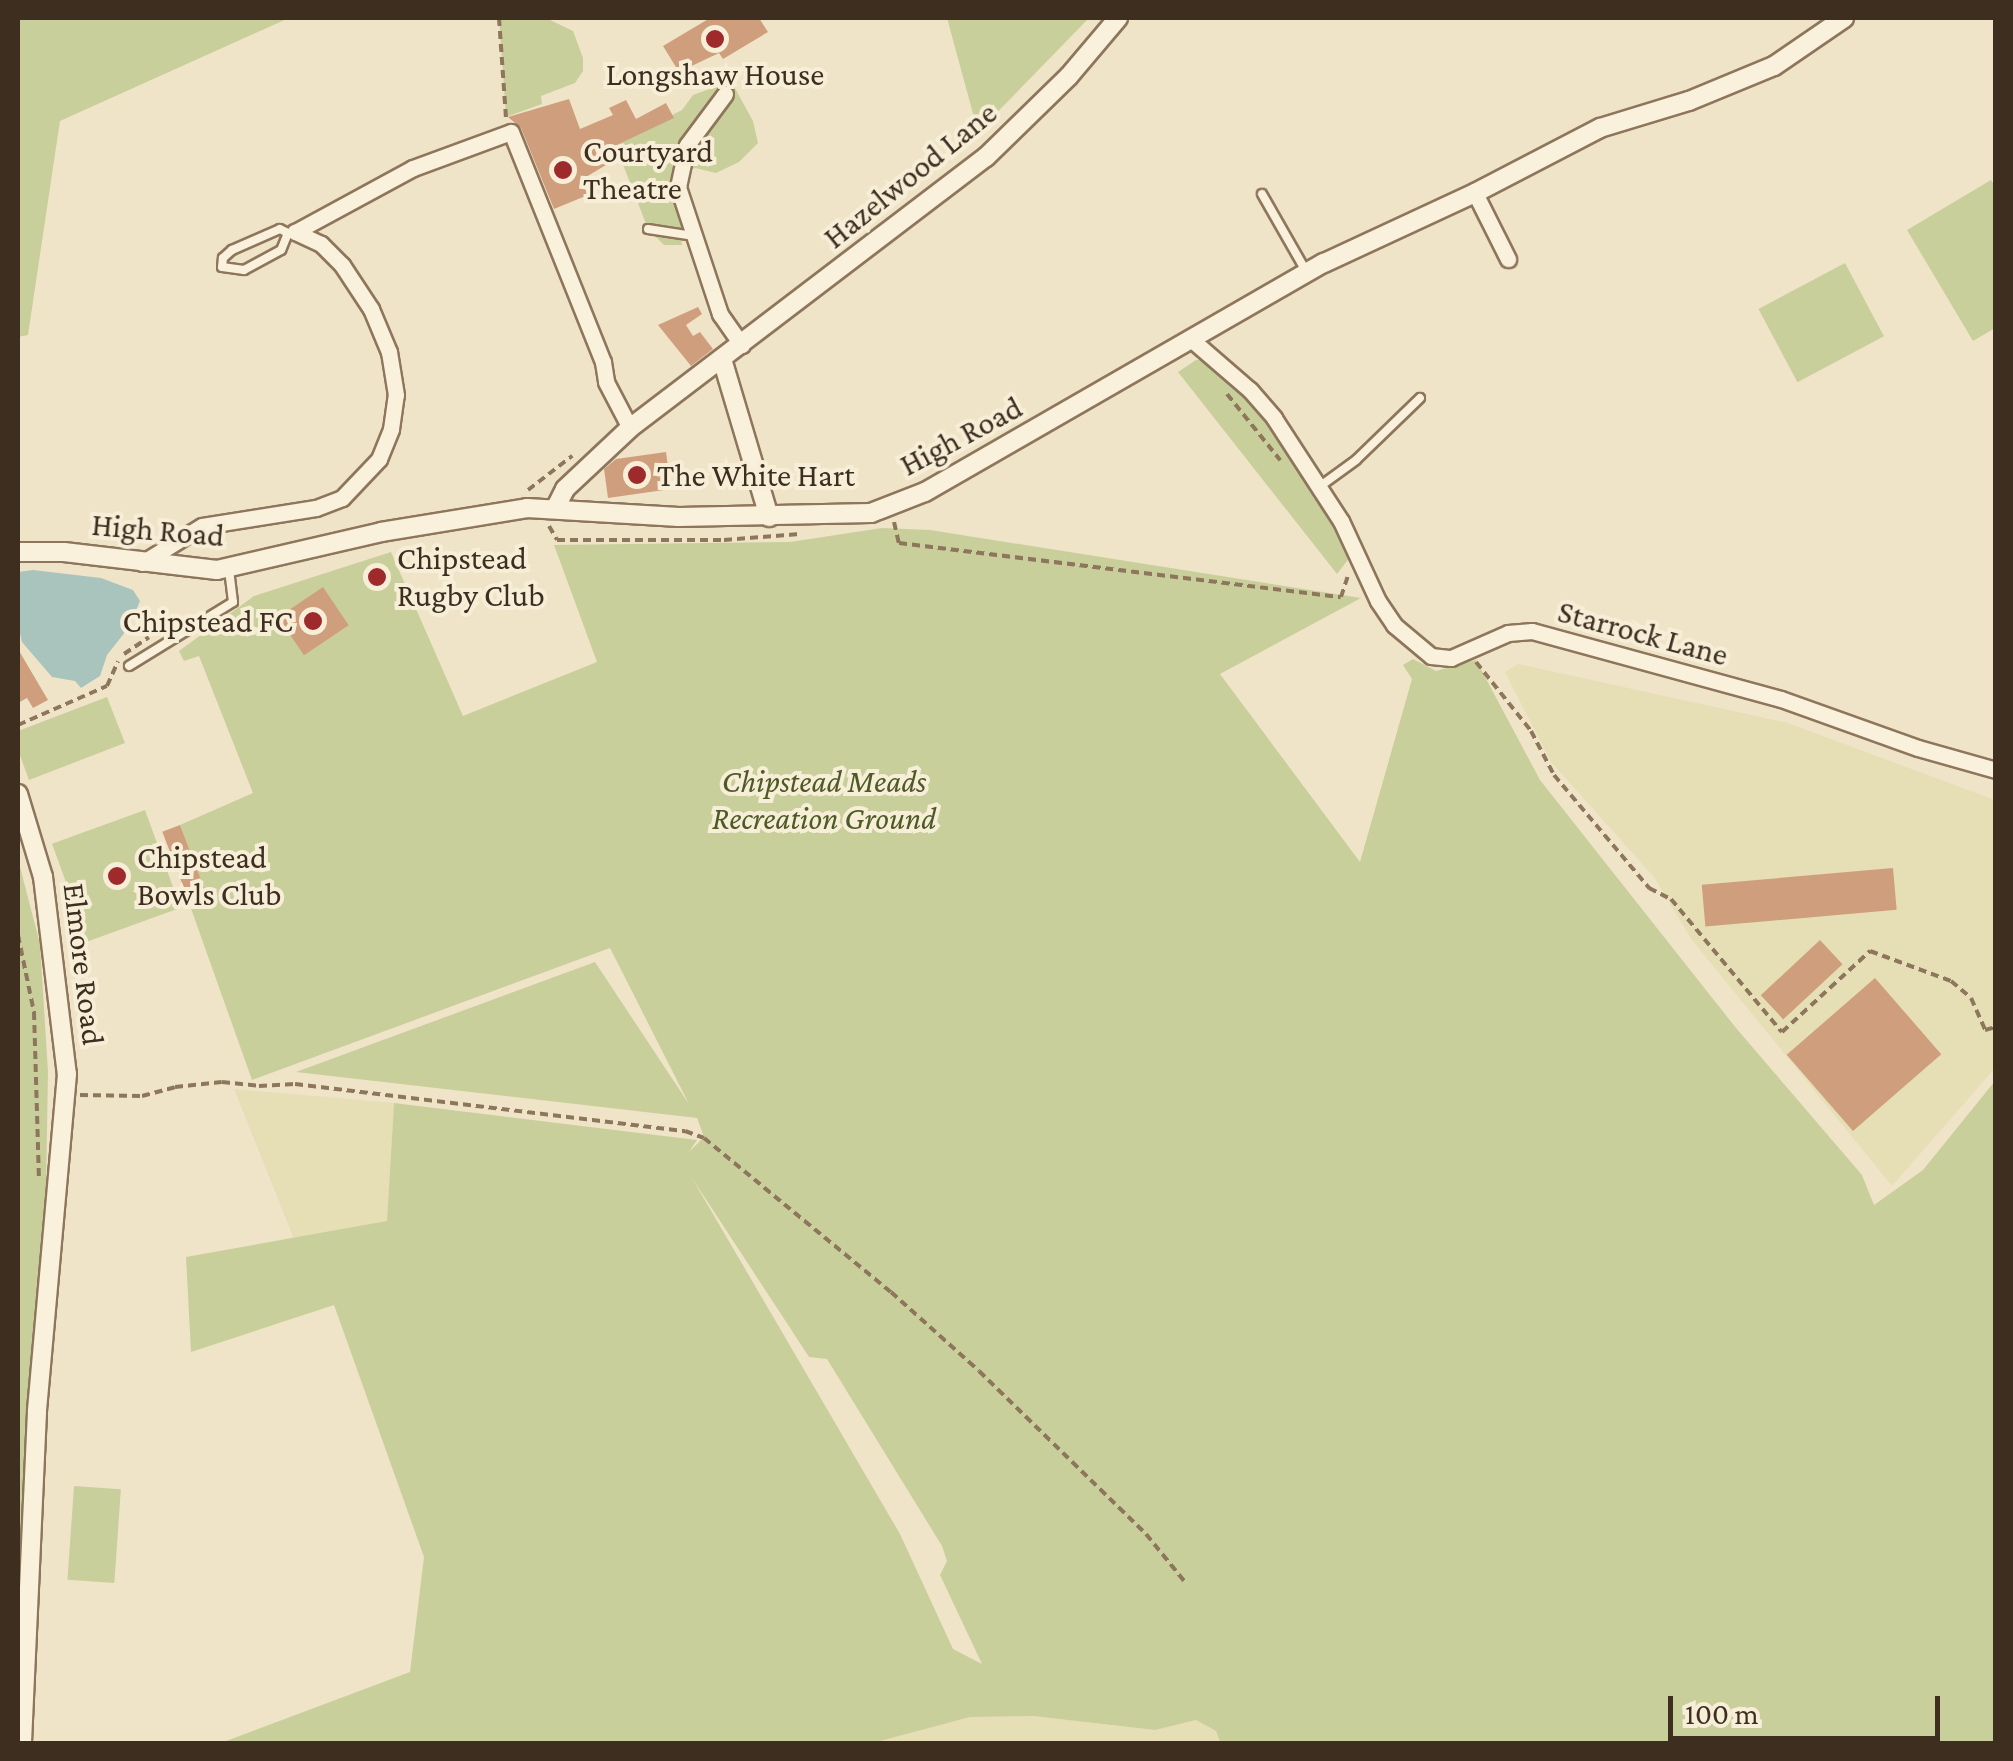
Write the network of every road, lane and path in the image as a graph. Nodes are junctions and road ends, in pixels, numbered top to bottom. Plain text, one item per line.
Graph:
1 (499, 18) edge
2 (1118, 18) edge
3 (1844, 18) edge
4 (724, 94) dead end
5 (511, 132) junction
6 (1475, 193) junction
7 (1262, 194) dead end
8 (648, 229) dead end
9 (292, 232) junction
10 (698, 237) junction
11 (1508, 259) dead end
12 (1307, 273) junction
13 (1192, 340) junction
14 (742, 345) junction
15 (722, 359) junction
16 (1223, 389) dead end
17 (1420, 398) dead end
18 (630, 428) junction
19 (1290, 469) dead end
20 (1318, 487) junction
21 (550, 510) junction
22 (899, 516) dead end
23 (770, 518) junction
24 (816, 532) dead end
25 (18, 552) edge
26 (1360, 563) junction
27 (140, 564) junction
28 (229, 569) junction
29 (128, 648) dead end
30 (1466, 651) junction
31 (129, 666) dead end
32 (18, 724) edge
33 (1996, 770) edge
34 (18, 794) edge
35 (18, 934) edge
36 (1996, 1028) edge
37 (66, 1094) junction
38 (40, 1186) dead end
39 (1185, 1582) dead end
40 (22, 1744) edge

1 - 5 path
2 - 14 street, Hazelwood Lane
3 - 6 street, High Road
4 - 10 street
5 - 9 street
5 - 18 street
6 - 11 street
6 - 12 street, High Road
7 - 12 lane
8 - 10 lane
9 - 9 lane
9 - 27 street
10 - 14 street
12 - 13 street, High Road
13 - 20 street, Starrock Lane
13 - 23 street, High Road
14 - 15 street, Hazelwood Lane
15 - 18 street, Hazelwood Lane
15 - 23 street
16 - 19 path
17 - 20 lane
18 - 21 street, Hazelwood Lane
20 - 26 street, Starrock Lane
21 - 23 street, High Road
21 - 24 path
21 - 28 street, High Road
22 - 26 path
25 - 27 street, High Road
26 - 30 street, Starrock Lane
27 - 28 street, High Road
28 - 31 lane
29 - 32 path
30 - 33 street, Starrock Lane
30 - 36 path
34 - 37 street, Elmore Road
35 - 38 path
37 - 39 path
37 - 40 street, Elmore Road

